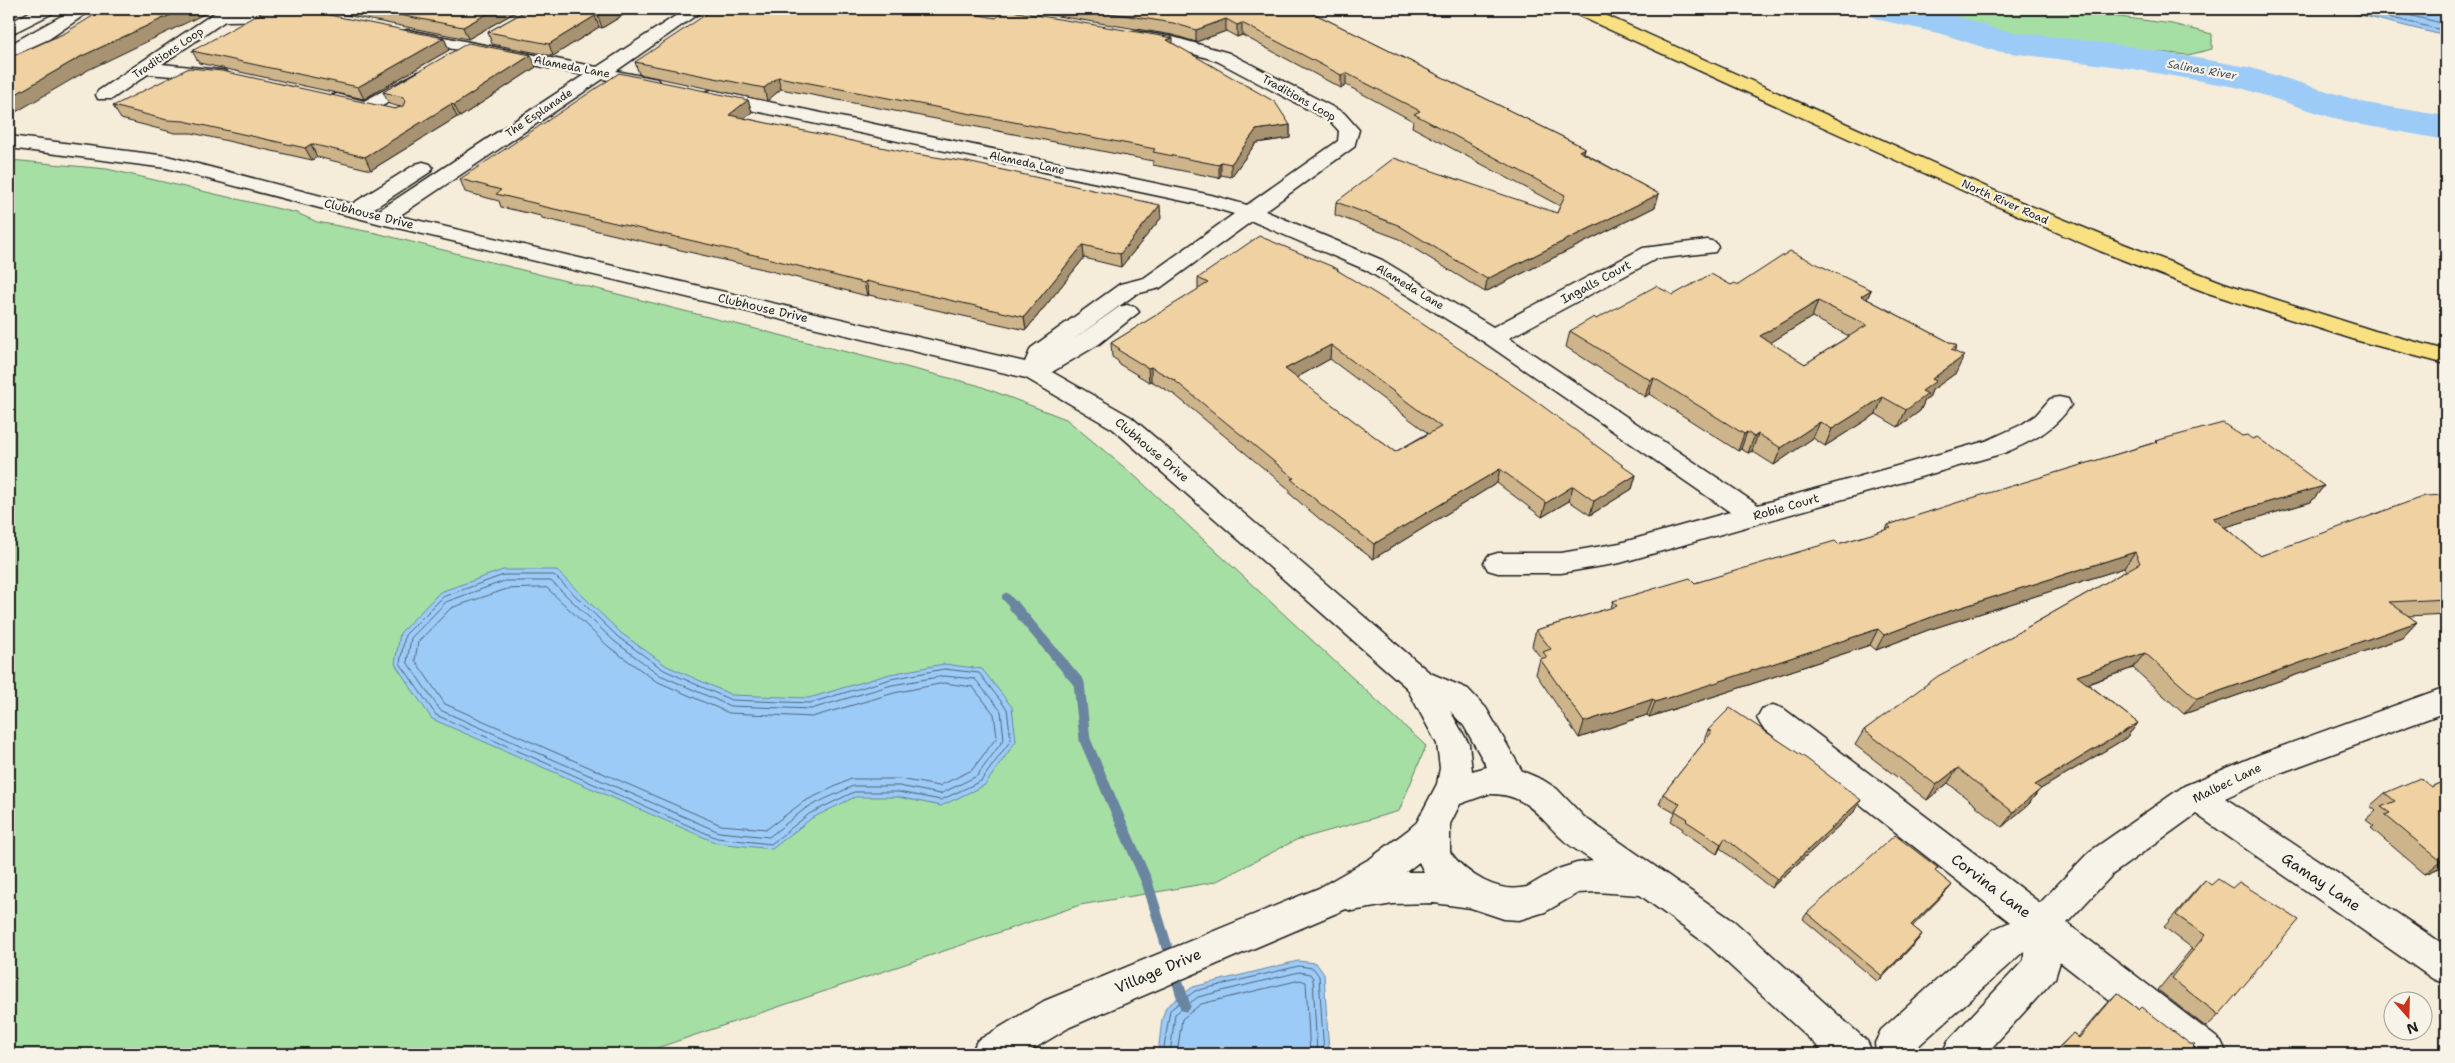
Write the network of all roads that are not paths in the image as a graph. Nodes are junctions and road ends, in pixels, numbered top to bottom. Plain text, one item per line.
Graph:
1 (47, 9) edge
2 (86, 9) edge
3 (673, 9) edge
4 (697, 9) edge
5 (1579, 9) edge
6 (227, 12) edge
7 (312, 17) edge
8 (9, 30) edge
9 (385, 30) edge
10 (1115, 32) edge
11 (494, 33) edge
12 (469, 47) junction
13 (9, 52) edge
14 (145, 68) junction
15 (580, 69) junction
16 (601, 73) junction
17 (236, 78) edge
18 (667, 87) edge
19 (695, 92) edge
20 (105, 95) dead end
21 (320, 96) edge
22 (367, 107) junction
23 (392, 112) edge
24 (9, 142) edge
25 (441, 162) junction
26 (356, 212) junction
27 (1249, 212) junction
28 (381, 218) junction
29 (1707, 247) dead end
30 (1492, 337) junction
31 (2446, 357) edge
32 (1034, 372) junction
33 (2058, 405) dead end
34 (1754, 516) junction
35 (1498, 563) dead end
36 (1419, 681) junction
37 (2446, 699) edge
38 (1773, 718) dead end
39 (1510, 779) junction
40 (1451, 793) junction
41 (2196, 796) junction
42 (1572, 827) junction
43 (1431, 830) junction
44 (1570, 880) junction
45 (1645, 880) junction
46 (1477, 894) junction
47 (1330, 899) junction
48 (2042, 925) junction
49 (2446, 967) edge
50 (990, 1054) edge
51 (1854, 1054) edge
52 (1894, 1054) edge
53 (1961, 1054) edge
54 (2208, 1054) edge

1 - 8 street
2 - 13 street
3 - 15 street, The Esplanade
4 - 16 street, The Esplanade
5 - 31 main road, North River Road
6 - 7 street
6 - 14 street, Traditions Loop
9 - 12 street, Alameda Lane
10 - 27 street, Traditions Loop
11 - 12 street
12 - 15 street, Alameda Lane
12 - 22 street
14 - 17 street
14 - 20 street, Traditions Loop
15 - 16 street, Alameda Lane
15 - 25 street, The Esplanade
16 - 18 street, Alameda Lane
16 - 25 street, The Esplanade
19 - 27 street, Alameda Lane
21 - 22 street
22 - 23 street
24 - 26 street, Clubhouse Drive
25 - 26 street, The Esplanade
25 - 28 street, The Esplanade
26 - 28 street, Clubhouse Drive
27 - 30 street, Alameda Lane
27 - 32 street, Traditions Loop
28 - 32 street, Clubhouse Drive
29 - 30 street, Ingalls Court
30 - 34 street, Alameda Lane
32 - 36 street, Clubhouse Drive
33 - 34 street, Robie Court
34 - 35 street, Robie Court
36 - 39 street, Clubhouse Drive
36 - 40 street, Clubhouse Drive
37 - 41 street, Malbec Lane
38 - 48 street, Corvina Lane
39 - 40 street
39 - 42 street
40 - 43 street, Clubhouse Drive
41 - 48 street, Malbec Lane
41 - 49 street, Gamay Lane
42 - 44 street
42 - 45 street
43 - 46 street
43 - 47 street, Village Drive
44 - 45 street
44 - 46 street
45 - 51 street
46 - 47 street, Village Drive
47 - 50 street, Village Drive
48 - 52 street, Malbec Lane
48 - 53 street
48 - 54 street, Corvina Lane

